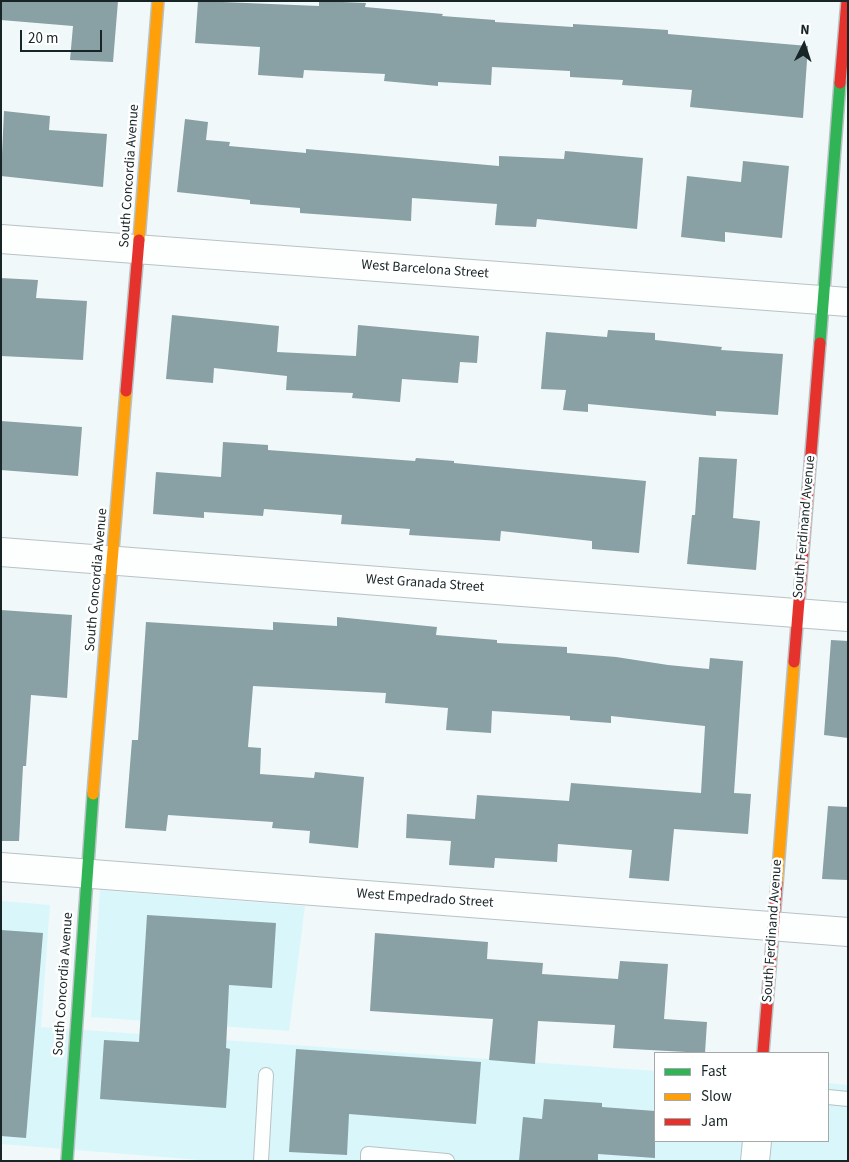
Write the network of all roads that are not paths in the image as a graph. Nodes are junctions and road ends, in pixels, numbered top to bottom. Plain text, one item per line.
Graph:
1 (158, 1) edge
2 (847, 1) edge
3 (1, 239) edge
4 (139, 249) junction
5 (835, 301) edge
6 (1, 552) edge
7 (114, 560) junction
8 (798, 613) junction
9 (848, 616) edge
10 (1, 867) edge
11 (87, 873) junction
12 (773, 926) junction
13 (848, 932) edge
14 (763, 1052) edge
15 (266, 1075) dead end
16 (829, 1097) edge
17 (848, 1099) edge
18 (756, 1142) edge
19 (67, 1161) edge
20 (261, 1161) edge
21 (368, 1161) edge
22 (447, 1161) edge
23 (755, 1161) edge

1 - 4 street, South Concordia Avenue
2 - 5 street, South Ferdinand Avenue
3 - 4 street, West Barcelona Street
4 - 5 street, West Barcelona Street
4 - 7 street, South Concordia Avenue
5 - 8 street, South Ferdinand Avenue
6 - 7 street, West Granada Street
7 - 8 street, West Granada Street
7 - 11 street, South Concordia Avenue
8 - 9 street, West Granada Street
8 - 12 street, South Ferdinand Avenue
10 - 11 street, West Empedrado Street
11 - 12 street, West Empedrado Street
11 - 19 street, South Concordia Avenue
12 - 13 street, West Empedrado Street
12 - 14 street, South Ferdinand Avenue
15 - 20 lane
16 - 17 lane
18 - 23 street
21 - 22 lane

